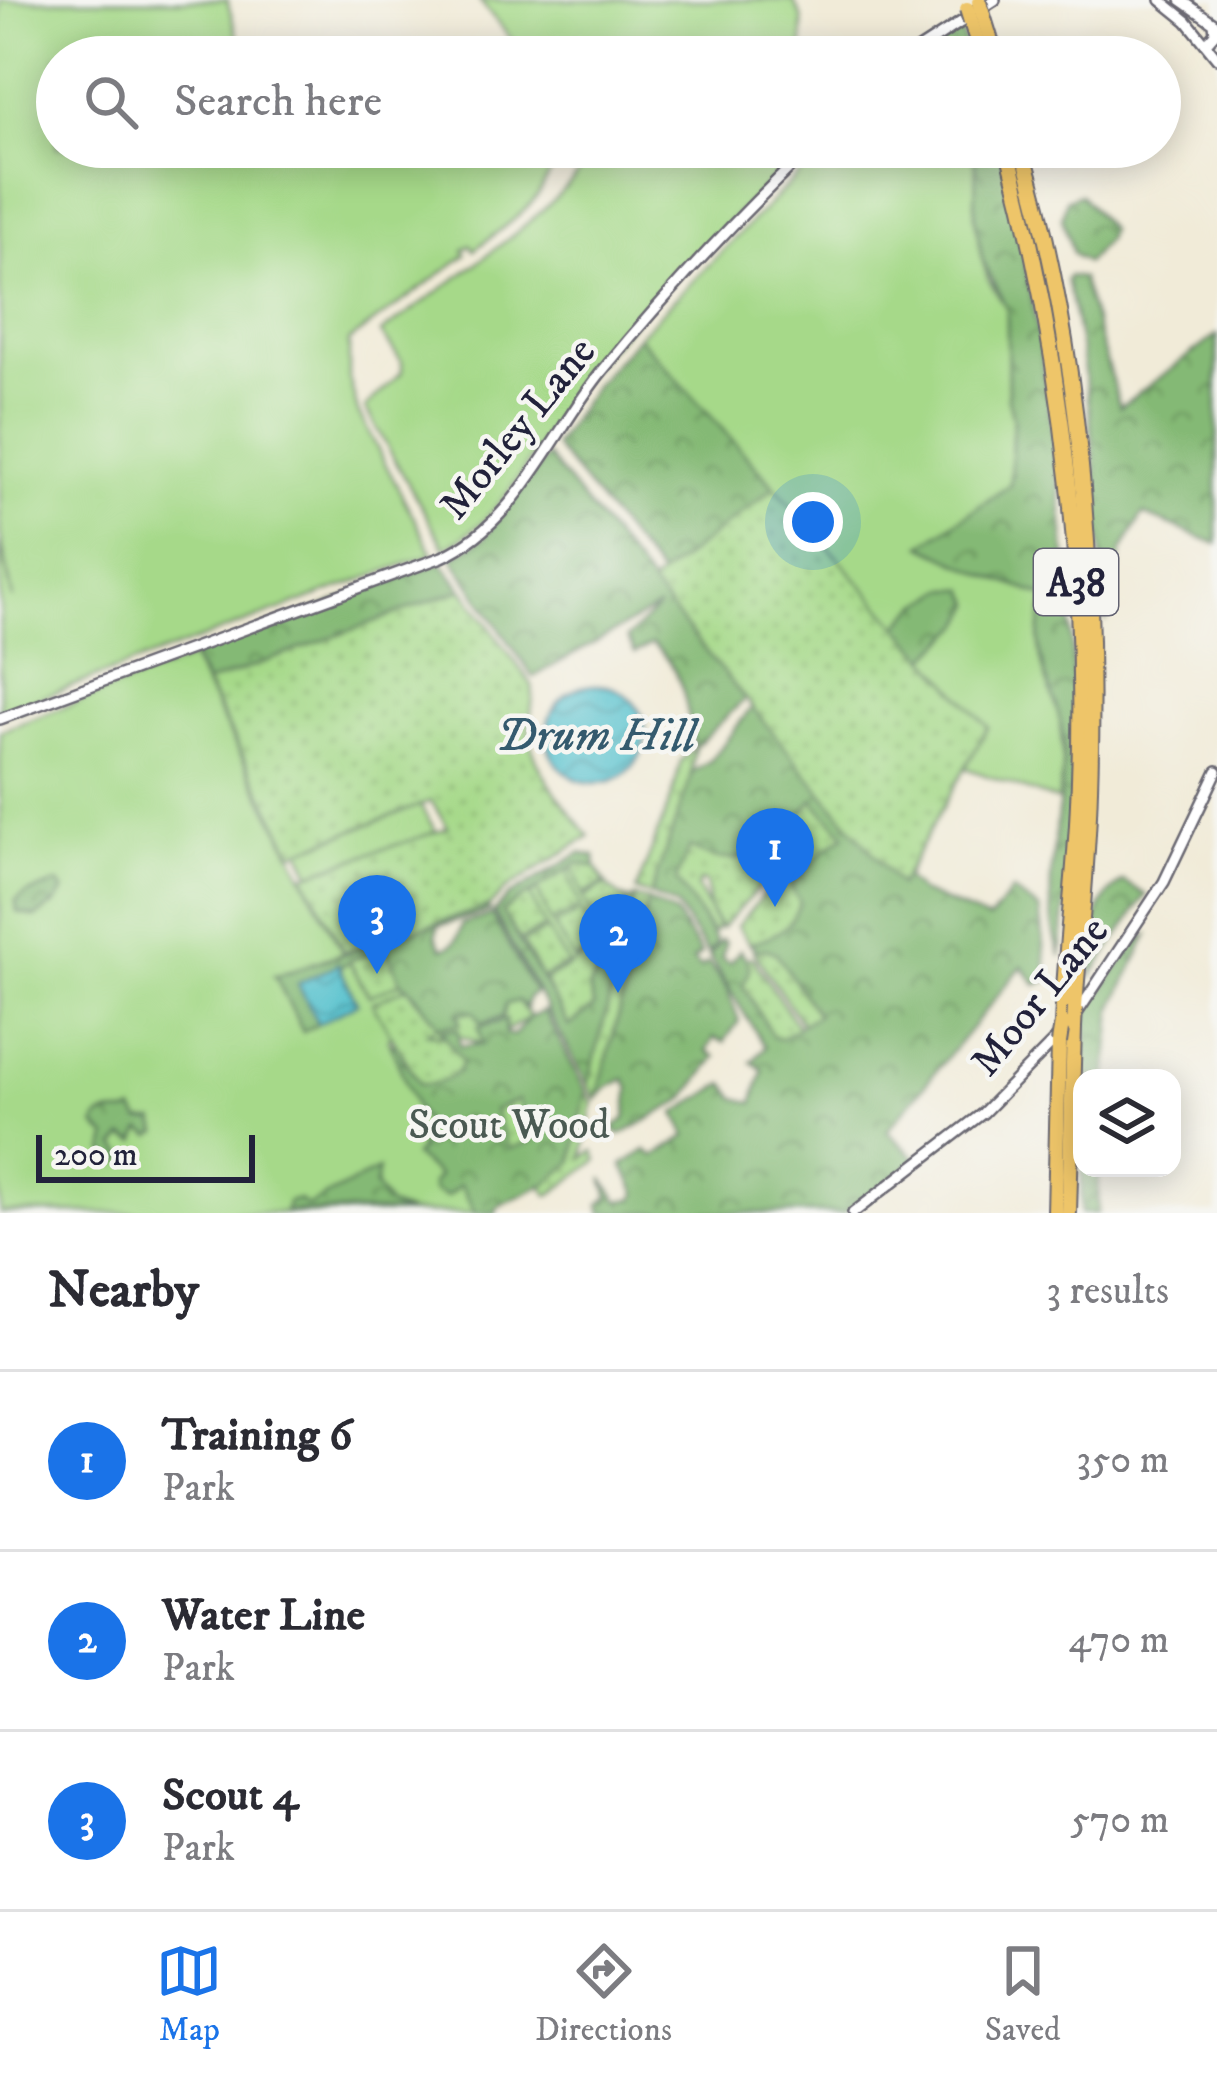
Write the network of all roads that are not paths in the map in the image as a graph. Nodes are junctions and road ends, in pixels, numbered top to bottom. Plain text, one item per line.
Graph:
1 (995, 0) edge
2 (1161, 0) edge
3 (1181, 0) edge
4 (974, 8) edge
5 (939, 36) edge
6 (987, 36) edge
7 (1206, 43) junction
8 (1217, 58) edge
9 (791, 168) edge
10 (1011, 168) edge
11 (1027, 168) edge
12 (0, 719) edge
13 (1217, 771) edge
14 (1068, 1025) junction
15 (853, 1213) edge
16 (1055, 1213) edge
17 (1069, 1213) edge

1 - 5 street
2 - 7 street
3 - 7 street
4 - 6 highway
7 - 8 street
9 - 12 street, Morley Lane
10 - 14 highway, A38
11 - 14 highway, A38, bridge
13 - 15 street, Moor Lane
14 - 16 highway, A38, bridge
14 - 17 highway, A38

